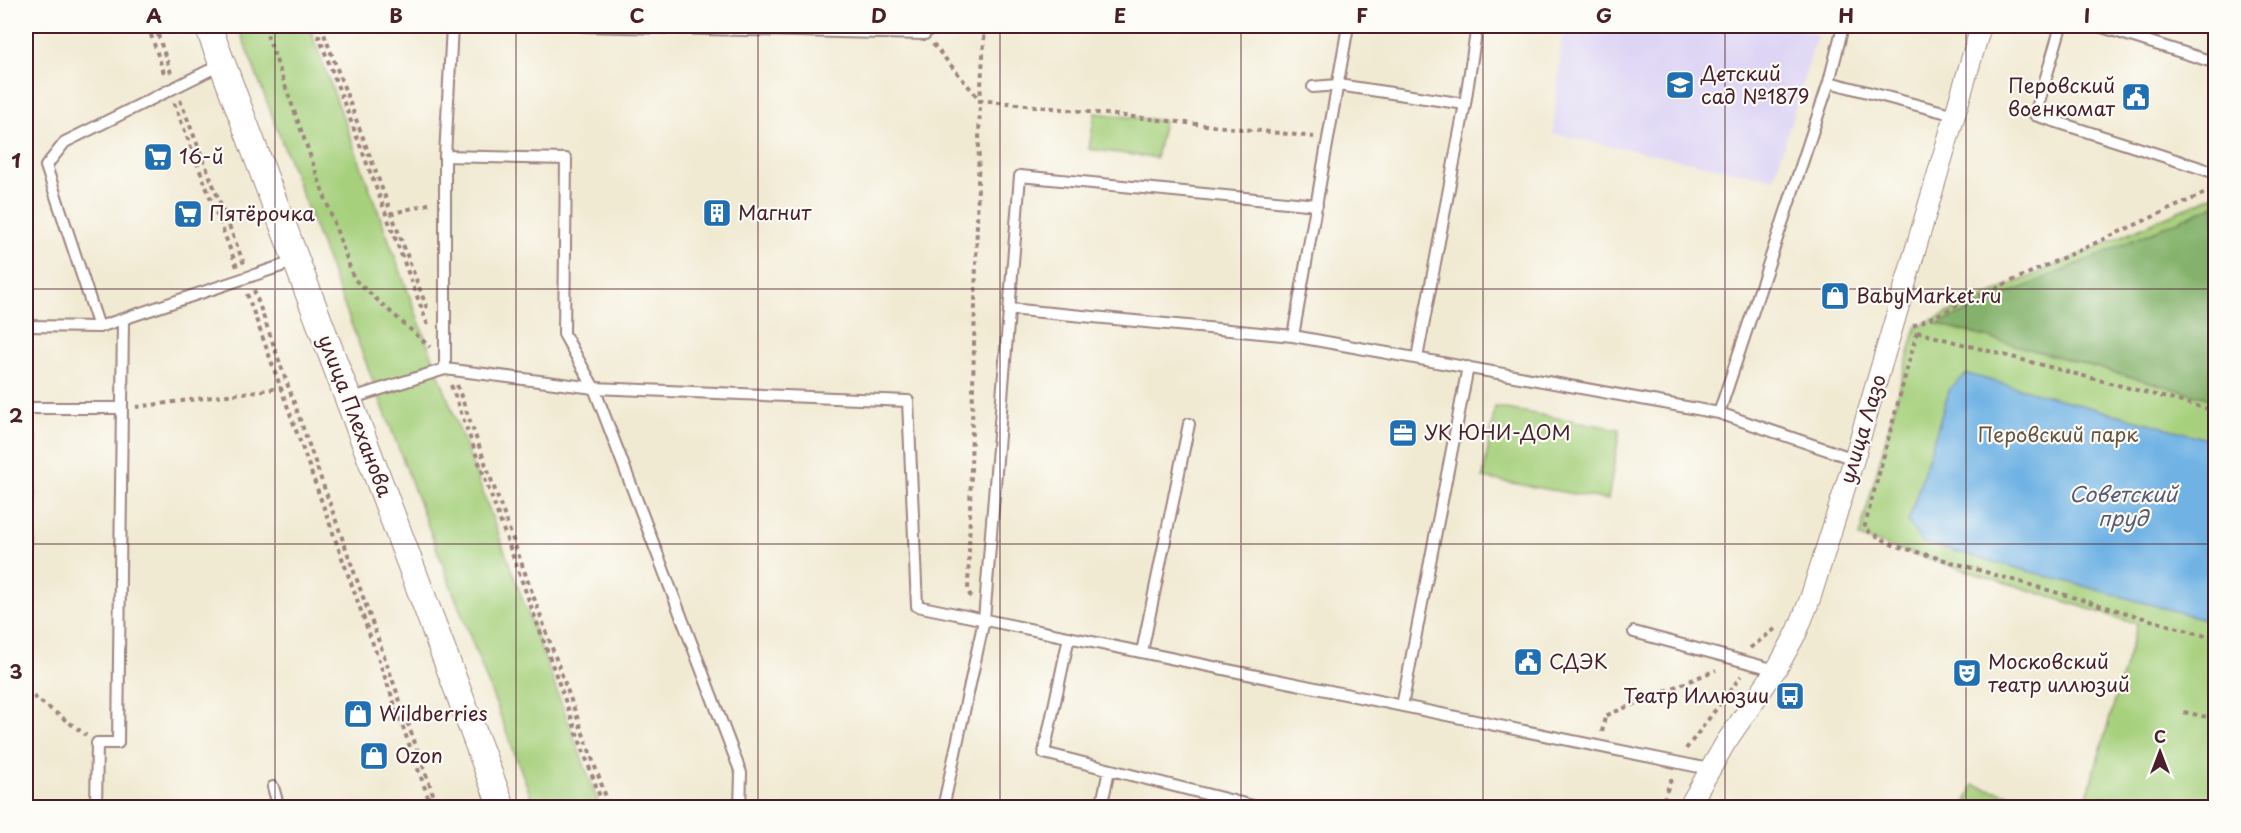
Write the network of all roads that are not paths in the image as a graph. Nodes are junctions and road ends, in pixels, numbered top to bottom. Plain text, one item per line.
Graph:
1 (208, 26) edge
2 (452, 26) edge
3 (583, 26) edge
4 (1348, 26) edge
5 (1477, 26) edge
6 (1843, 26) edge
7 (1981, 26) edge
8 (2061, 26) edge
9 (2099, 26) edge
10 (770, 28) edge
11 (925, 34) road end
12 (2216, 63) edge
13 (222, 64) junction
14 (1829, 82) junction
15 (1338, 85) junction
16 (1313, 87) dead end
17 (1465, 104) junction
18 (1956, 115) junction
19 (445, 156) junction
20 (2216, 173) edge
21 (1317, 206) junction
22 (296, 261) junction
23 (1009, 309) junction
24 (123, 320) junction
25 (26, 326) edge
26 (99, 327) junction
27 (1293, 336) junction
28 (1417, 358) junction
29 (1468, 367) junction
30 (448, 370) junction
31 (594, 388) junction
32 (349, 399) junction
33 (26, 408) edge
34 (122, 408) junction
35 (1719, 412) junction
36 (1189, 424) dead end
37 (1854, 459) junction
38 (984, 620) junction
39 (1634, 632) dead end
40 (1069, 637) junction
41 (1142, 652) junction
42 (1776, 670) junction
43 (1402, 706) junction
44 (1709, 769) junction
45 (1109, 770) junction
46 (273, 787) dead end
47 (96, 807) edge
48 (279, 807) edge
49 (502, 807) edge
50 (741, 807) edge
51 (943, 807) edge
52 (1101, 807) edge
53 (1261, 807) edge
54 (1688, 807) edge

1 - 13 street, улица Плеханова
2 - 19 lane
3 - 10 lane
4 - 15 lane
5 - 17 lane
6 - 14 lane
7 - 18 street, улица Лазо
8 - 20 lane
9 - 12 lane
10 - 11 lane
13 - 22 street, улица Плеханова
13 - 26 lane
14 - 18 lane
14 - 35 lane
15 - 16 lane
15 - 17 lane
15 - 21 lane
17 - 28 lane
18 - 37 street, улица Лазо
19 - 30 lane
19 - 31 lane
21 - 23 lane
21 - 27 lane
22 - 24 lane
22 - 32 street, улица Плеханова
23 - 27 lane
23 - 38 lane
24 - 26 lane
24 - 34 lane
25 - 26 lane
27 - 28 lane
28 - 29 lane
29 - 35 lane
29 - 43 lane
30 - 31 lane
30 - 32 lane
31 - 38 lane
31 - 50 lane
32 - 49 street, улица Плеханова
33 - 34 lane
34 - 47 lane
35 - 37 lane
36 - 41 lane
37 - 42 street, улица Лазо
38 - 40 lane
38 - 51 lane
39 - 42 lane
40 - 41 lane
40 - 45 lane
41 - 43 lane
42 - 44 street, улица Лазо
43 - 44 lane
44 - 54 street, улица Лазо
45 - 52 lane
45 - 53 lane
46 - 48 lane

